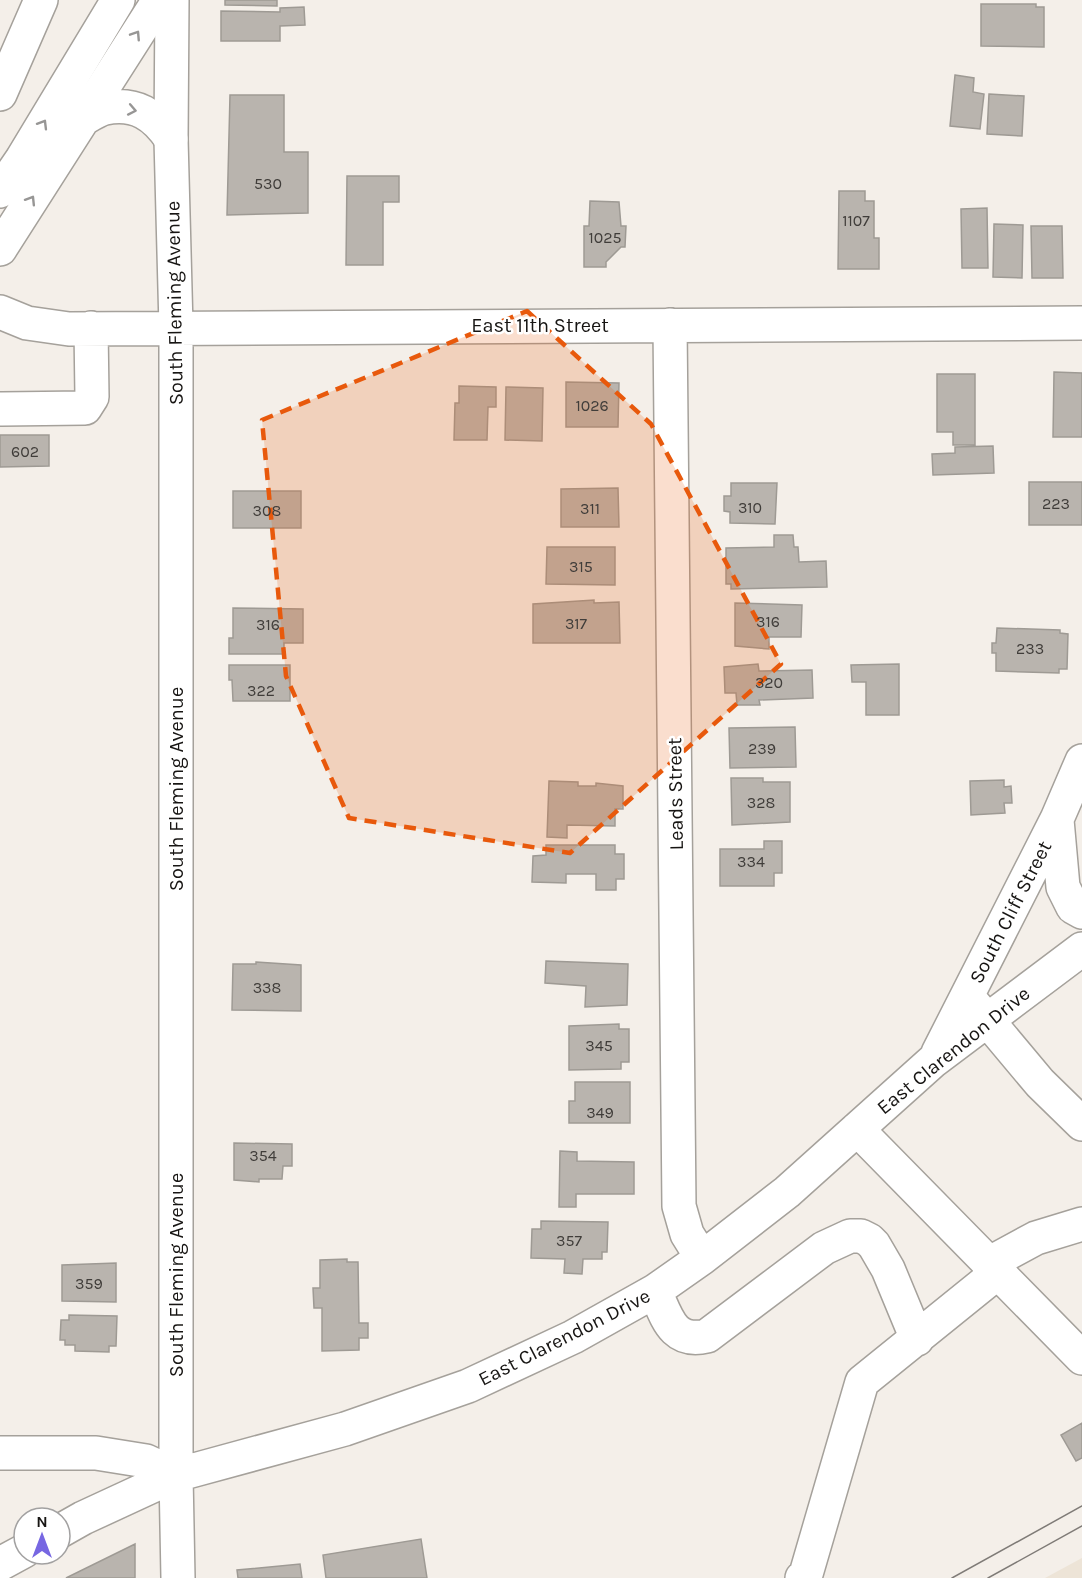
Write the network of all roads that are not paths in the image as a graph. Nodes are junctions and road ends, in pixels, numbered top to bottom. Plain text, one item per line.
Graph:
1 (35, 0) edge
2 (41, 0) edge
3 (118, 0) edge
4 (159, 0) edge
5 (172, 0) edge
6 (0, 54) edge
7 (0, 94) edge
8 (83, 119) junction
9 (171, 139) junction
10 (0, 191) edge
11 (0, 249) edge
12 (0, 312) edge
13 (1082, 323) edge
14 (670, 325) junction
15 (176, 327) junction
16 (91, 328) junction
17 (2, 409) dead end
18 (1082, 761) edge
19 (1058, 819) junction
20 (1082, 912) edge
21 (1082, 949) edge
22 (977, 1008) junction
23 (933, 1061) joint
24 (1082, 1124) edge
25 (856, 1129) junction
26 (1082, 1224) edge
27 (702, 1258) junction
28 (993, 1268) junction
29 (655, 1291) junction
30 (916, 1339) junction
31 (1082, 1358) edge
32 (0, 1453) edge
33 (176, 1475) junction
34 (72, 1524) edge
35 (178, 1578) edge
36 (802, 1578) edge

1 - 6 main road
2 - 7 main road
10 -> 3 main road
8 -> 4 main road
5 - 9 main road, South Fleming Avenue
8 -> 9 main road
11 -> 8 main road
9 - 15 main road, South Fleming Avenue
12 - 16 main road, East 11th Street
13 - 14 main road, East 11th Street
14 - 15 main road, East 11th Street
14 - 27 main road, Leads Street
15 - 16 main road, East 11th Street
15 - 33 main road, South Fleming Avenue
16 - 17 main road
18 - 19 main road, South Cliff Street
19 - 20 main road
19 - 22 main road, South Cliff Street
21 - 22 main road, East Clarendon Drive
22 - 23 main road, South Cliff Street
22 - 24 main road
23 - 25 main road, East Clarendon Drive
25 - 27 main road, East Clarendon Drive
25 - 28 main road
26 - 28 main road
27 - 29 main road, East Clarendon Drive
28 - 30 main road
28 - 31 main road
29 - 30 main road
29 - 33 main road, East Clarendon Drive
30 - 36 main road
32 - 33 main road
33 - 34 main road, East Clarendon Drive
33 - 35 main road, South Fleming Avenue

